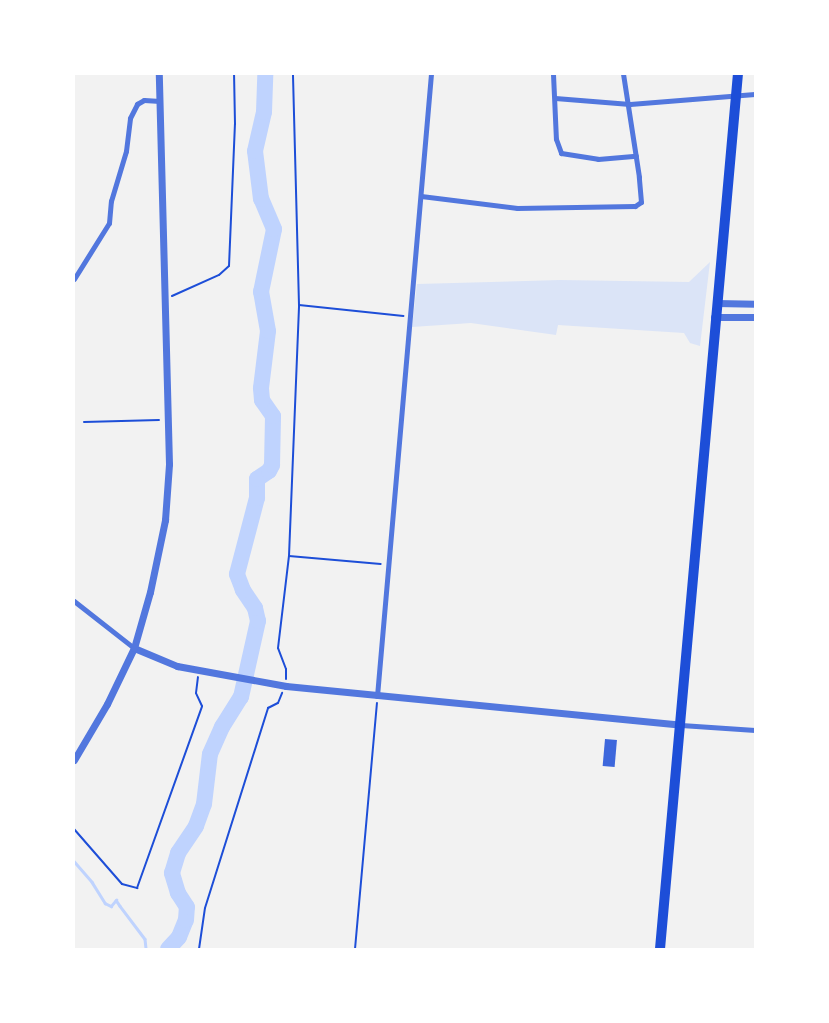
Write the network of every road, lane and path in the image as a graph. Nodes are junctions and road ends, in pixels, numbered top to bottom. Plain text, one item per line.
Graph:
1 (159, 74) edge
2 (234, 74) edge
3 (294, 74) edge
4 (431, 74) edge
5 (553, 74) edge
6 (623, 74) edge
7 (738, 74) edge
8 (755, 94) edge
9 (734, 96) junction
10 (555, 98) junction
11 (160, 101) junction
12 (630, 104) junction
13 (636, 156) junction
14 (421, 196) junction
15 (74, 279) edge
16 (166, 298) junction
17 (716, 303) junction
18 (755, 304) edge
19 (299, 305) junction
20 (410, 317) junction
21 (714, 317) junction
22 (755, 317) edge
23 (168, 420) junction
24 (84, 422) dead end
25 (289, 556) junction
26 (389, 564) junction
27 (74, 601) edge
28 (134, 648) junction
29 (199, 671) junction
30 (286, 686) junction
31 (377, 696) junction
32 (681, 725) junction
33 (755, 730) edge
34 (74, 760) edge
35 (74, 829) edge
36 (755, 945) edge
37 (199, 949) edge
38 (355, 949) edge
39 (660, 949) edge
40 (755, 949) edge

1 - 11 street
2 - 16 path
3 - 19 path
4 - 14 street
5 - 10 street
6 - 12 street
7 - 9 highway
8 - 9 street
9 - 12 street
9 - 17 highway
10 - 12 street
10 - 13 street
11 - 15 street
11 - 16 street
12 - 13 street
13 - 14 street
14 - 20 street
16 - 23 street
17 - 18 street
17 - 21 highway
19 - 20 path
19 - 25 path
20 - 26 street
21 - 22 street
21 - 32 highway
23 - 24 path
23 - 28 street
25 - 26 path
25 - 30 path
26 - 31 street
27 - 28 street
28 - 29 street
28 - 34 street
29 - 30 street
29 - 35 path
30 - 31 street
30 - 37 path
31 - 32 street
31 - 38 path
32 - 33 street
32 - 39 highway
36 - 40 path

